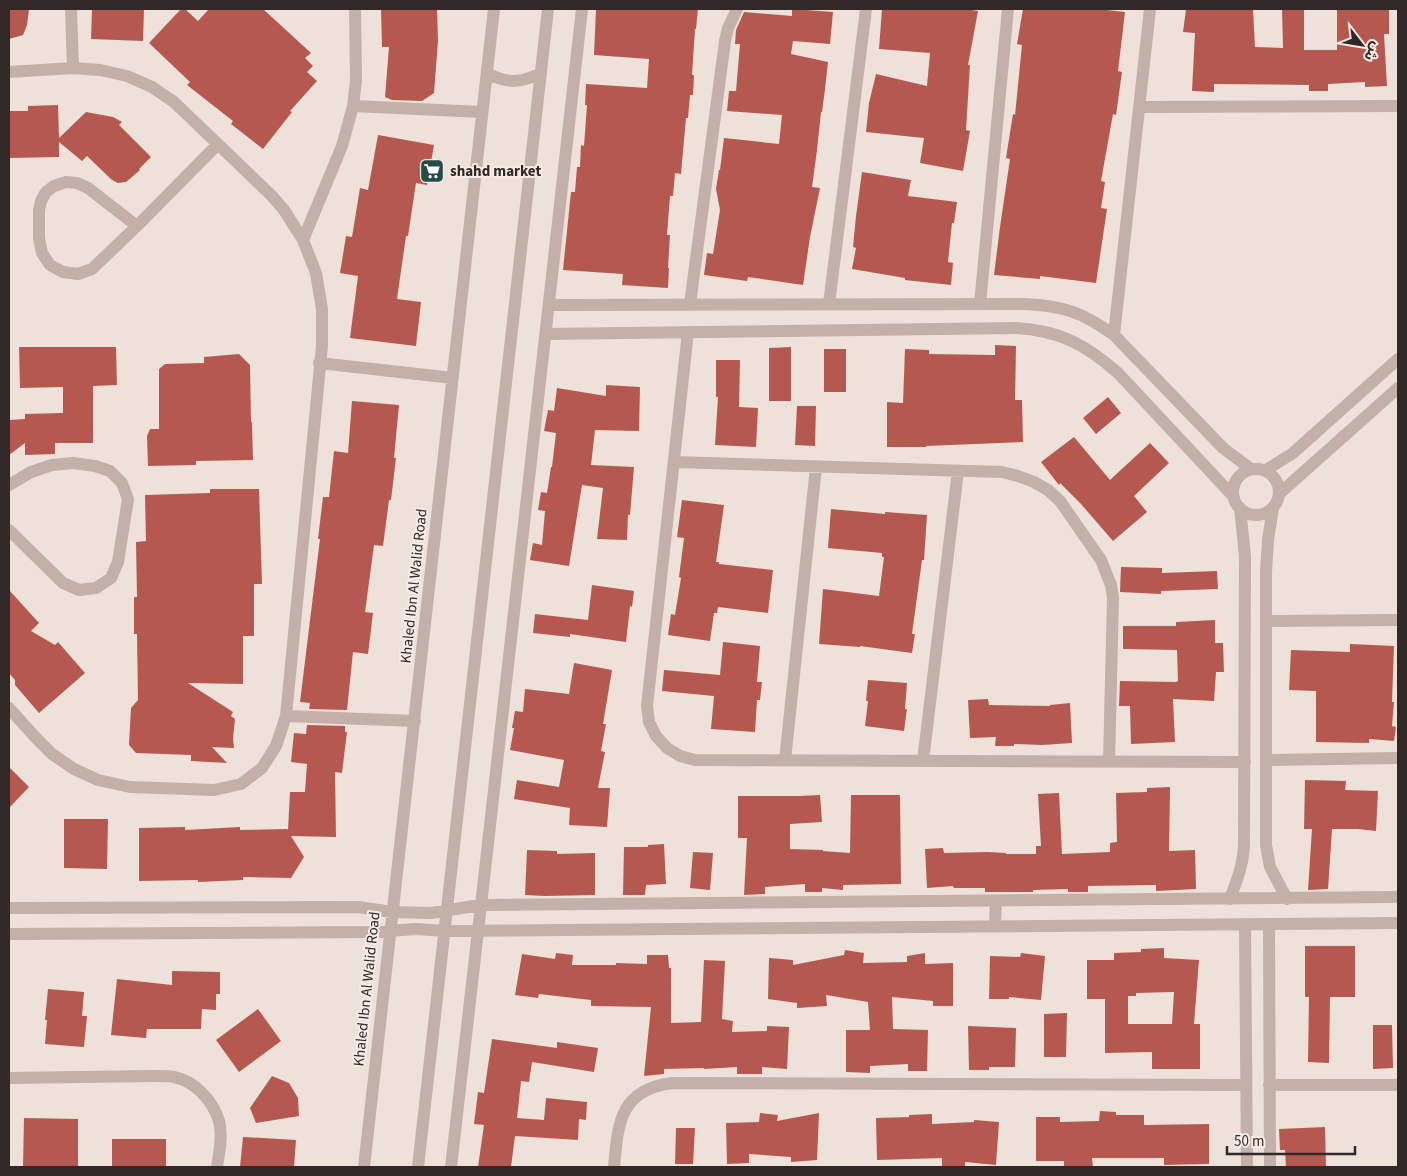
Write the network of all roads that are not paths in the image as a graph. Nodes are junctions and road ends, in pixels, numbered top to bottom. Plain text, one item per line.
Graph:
1 (72, 9) edge
2 (355, 9) edge
3 (494, 9) edge
4 (548, 9) edge
5 (582, 9) edge
6 (737, 9) edge
7 (866, 9) edge
8 (1008, 9) edge
9 (1150, 9) edge
10 (73, 68) junction
11 (9, 72) edge
12 (542, 73) junction
13 (487, 74) junction
14 (352, 106) junction
15 (1398, 106) edge
16 (1139, 107) junction
17 (482, 112) junction
18 (218, 144) junction
19 (137, 226) junction
20 (303, 240) junction
21 (690, 304) junction
22 (829, 304) junction
23 (980, 304) junction
24 (550, 305) junction
25 (688, 332) junction
26 (546, 334) junction
27 (1114, 335) junction
28 (1398, 359) edge
29 (319, 363) junction
30 (453, 378) junction
31 (1398, 388) edge
32 (674, 462) junction
33 (816, 467) junction
34 (1251, 469) junction
35 (1266, 470) junction
36 (958, 471) junction
37 (9, 485) edge
38 (1280, 493) junction
39 (1233, 496) junction
40 (1240, 508) junction
41 (1274, 508) junction
42 (9, 530) edge
43 (1398, 620) edge
44 (1266, 621) junction
45 (9, 708) edge
46 (286, 716) junction
47 (415, 721) junction
48 (1398, 758) edge
49 (785, 760) junction
50 (1266, 760) junction
51 (923, 761) junction
52 (1109, 762) junction
53 (1245, 762) junction
54 (1398, 897) edge
55 (1230, 899) junction
56 (1287, 899) junction
57 (996, 901) junction
58 (480, 905) junction
59 (9, 908) edge
60 (448, 911) junction
61 (392, 912) junction
62 (1398, 923) edge
63 (1245, 924) junction
64 (1269, 924) junction
65 (995, 926) junction
66 (391, 931) junction
67 (445, 931) junction
68 (477, 931) junction
69 (9, 934) edge
70 (9, 1078) edge
71 (1246, 1085) junction
72 (1270, 1085) junction
73 (1398, 1085) edge
74 (217, 1167) edge
75 (364, 1167) edge
76 (418, 1167) edge
77 (451, 1167) edge
78 (614, 1167) edge
79 (1247, 1167) edge
80 (1270, 1167) edge

1 - 10 street
2 - 14 street
3 - 13 street, Khaled Ibn Al Walid Road
4 - 12 street
5 - 24 street
6 - 21 street
7 - 22 street
8 - 23 street
9 - 16 street
10 - 11 street
10 - 18 street
12 - 13 street
12 - 60 street
13 - 17 street, Khaled Ibn Al Walid Road
14 - 17 street
14 - 20 street
15 - 16 street
16 - 27 street
17 - 30 street, Khaled Ibn Al Walid Road
18 - 19 street
18 - 20 street
19 - 19 street
20 - 29 street
21 - 22 street
21 - 24 street
22 - 23 street
23 - 27 street
24 - 26 street
25 - 26 street
25 - 32 street
25 - 39 street
26 - 58 street
27 - 34 street
28 - 35 street
29 - 30 street
29 - 46 street
30 - 47 street, Khaled Ibn Al Walid Road
31 - 38 street
32 - 33 street
32 - 49 street
33 - 36 street
33 - 49 street
34 - 35 street
34 - 39 street
35 - 38 street
36 - 51 street
36 - 52 street
37 - 42 street
38 - 41 street
39 - 40 street
40 - 41 street
40 - 53 street
41 - 44 street
43 - 44 street
44 - 50 street
45 - 46 street
46 - 47 street
47 - 61 street, Khaled Ibn Al Walid Road
48 - 50 street
49 - 51 street
50 - 56 street
51 - 52 street
52 - 53 street
53 - 55 street
54 - 56 street
55 - 56 street
55 - 57 street
57 - 58 street
57 - 65 street
58 - 60 street
58 - 68 street
59 - 61 street
60 - 61 street
60 - 67 street
61 - 66 street, Khaled Ibn Al Walid Road
62 - 64 street
63 - 64 street
63 - 65 street
63 - 71 street
64 - 72 street
65 - 68 street
66 - 67 street
66 - 69 street
66 - 75 street, Khaled Ibn Al Walid Road
67 - 68 street
67 - 76 street
68 - 77 street
70 - 74 street
71 - 78 street
71 - 79 street
72 - 73 street
72 - 80 street

